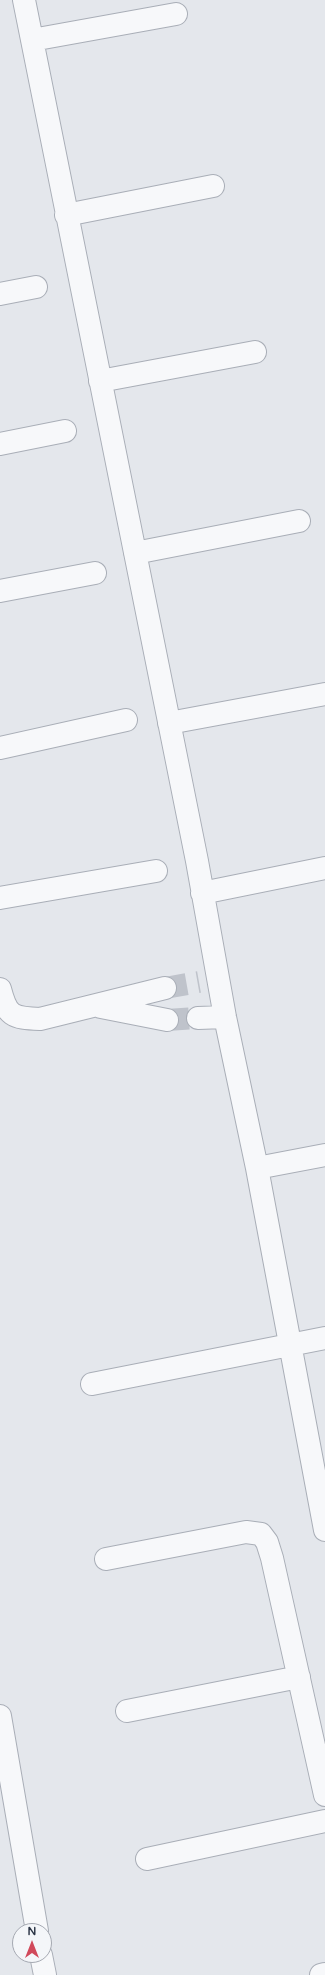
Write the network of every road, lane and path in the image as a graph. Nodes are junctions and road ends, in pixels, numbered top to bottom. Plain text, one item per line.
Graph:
1 (24, 0) edge
2 (176, 14) dead end
3 (32, 40) junction
4 (213, 186) dead end
5 (66, 215) junction
6 (36, 287) dead end
7 (0, 294) edge
8 (255, 352) dead end
9 (100, 381) junction
10 (65, 431) dead end
11 (0, 444) edge
12 (299, 521) dead end
13 (135, 553) junction
14 (95, 573) dead end
15 (0, 591) edge
16 (325, 694) edge
17 (126, 720) dead end
18 (169, 723) junction
19 (0, 748) edge
20 (325, 868) edge
21 (156, 871) dead end
22 (202, 893) junction
23 (0, 898) edge
24 (165, 988) tunnel mouth
25 (0, 989) edge
26 (94, 1006) junction
27 (198, 1018) tunnel mouth
28 (225, 1018) junction
29 (167, 1020) tunnel mouth
30 (325, 1155) edge
31 (257, 1168) junction
32 (325, 1338) edge
33 (290, 1345) junction
34 (92, 1384) dead end
35 (324, 1517) edge
36 (106, 1559) dead end
37 (299, 1677) junction
38 (127, 1711) dead end
39 (0, 1716) edge
40 (319, 1743) edge
41 (325, 1795) edge
42 (325, 1821) edge
43 (147, 1859) dead end
44 (36, 1923) edge
45 (42, 1963) edge
46 (325, 1974) edge
47 (44, 1975) edge
48 (322, 1975) edge

1 - 3 street
2 - 3 street
3 - 5 street
4 - 5 street
5 - 9 street
6 - 7 street
8 - 9 street
9 - 13 street
10 - 11 street
12 - 13 street
13 - 18 street
14 - 15 street
16 - 18 street
17 - 19 street
18 - 22 street
20 - 22 street
21 - 23 street
22 - 28 street
24 - 26 street
25 - 26 street
26 - 29 street
27 - 28 street
28 - 31 street
30 - 31 street
31 - 33 street
32 - 33 street
33 - 34 street
33 - 35 street
36 - 37 street
37 - 38 street
37 - 40 street
39 - 44 street
40 - 41 street
42 - 43 street
45 - 47 street
46 - 48 street

